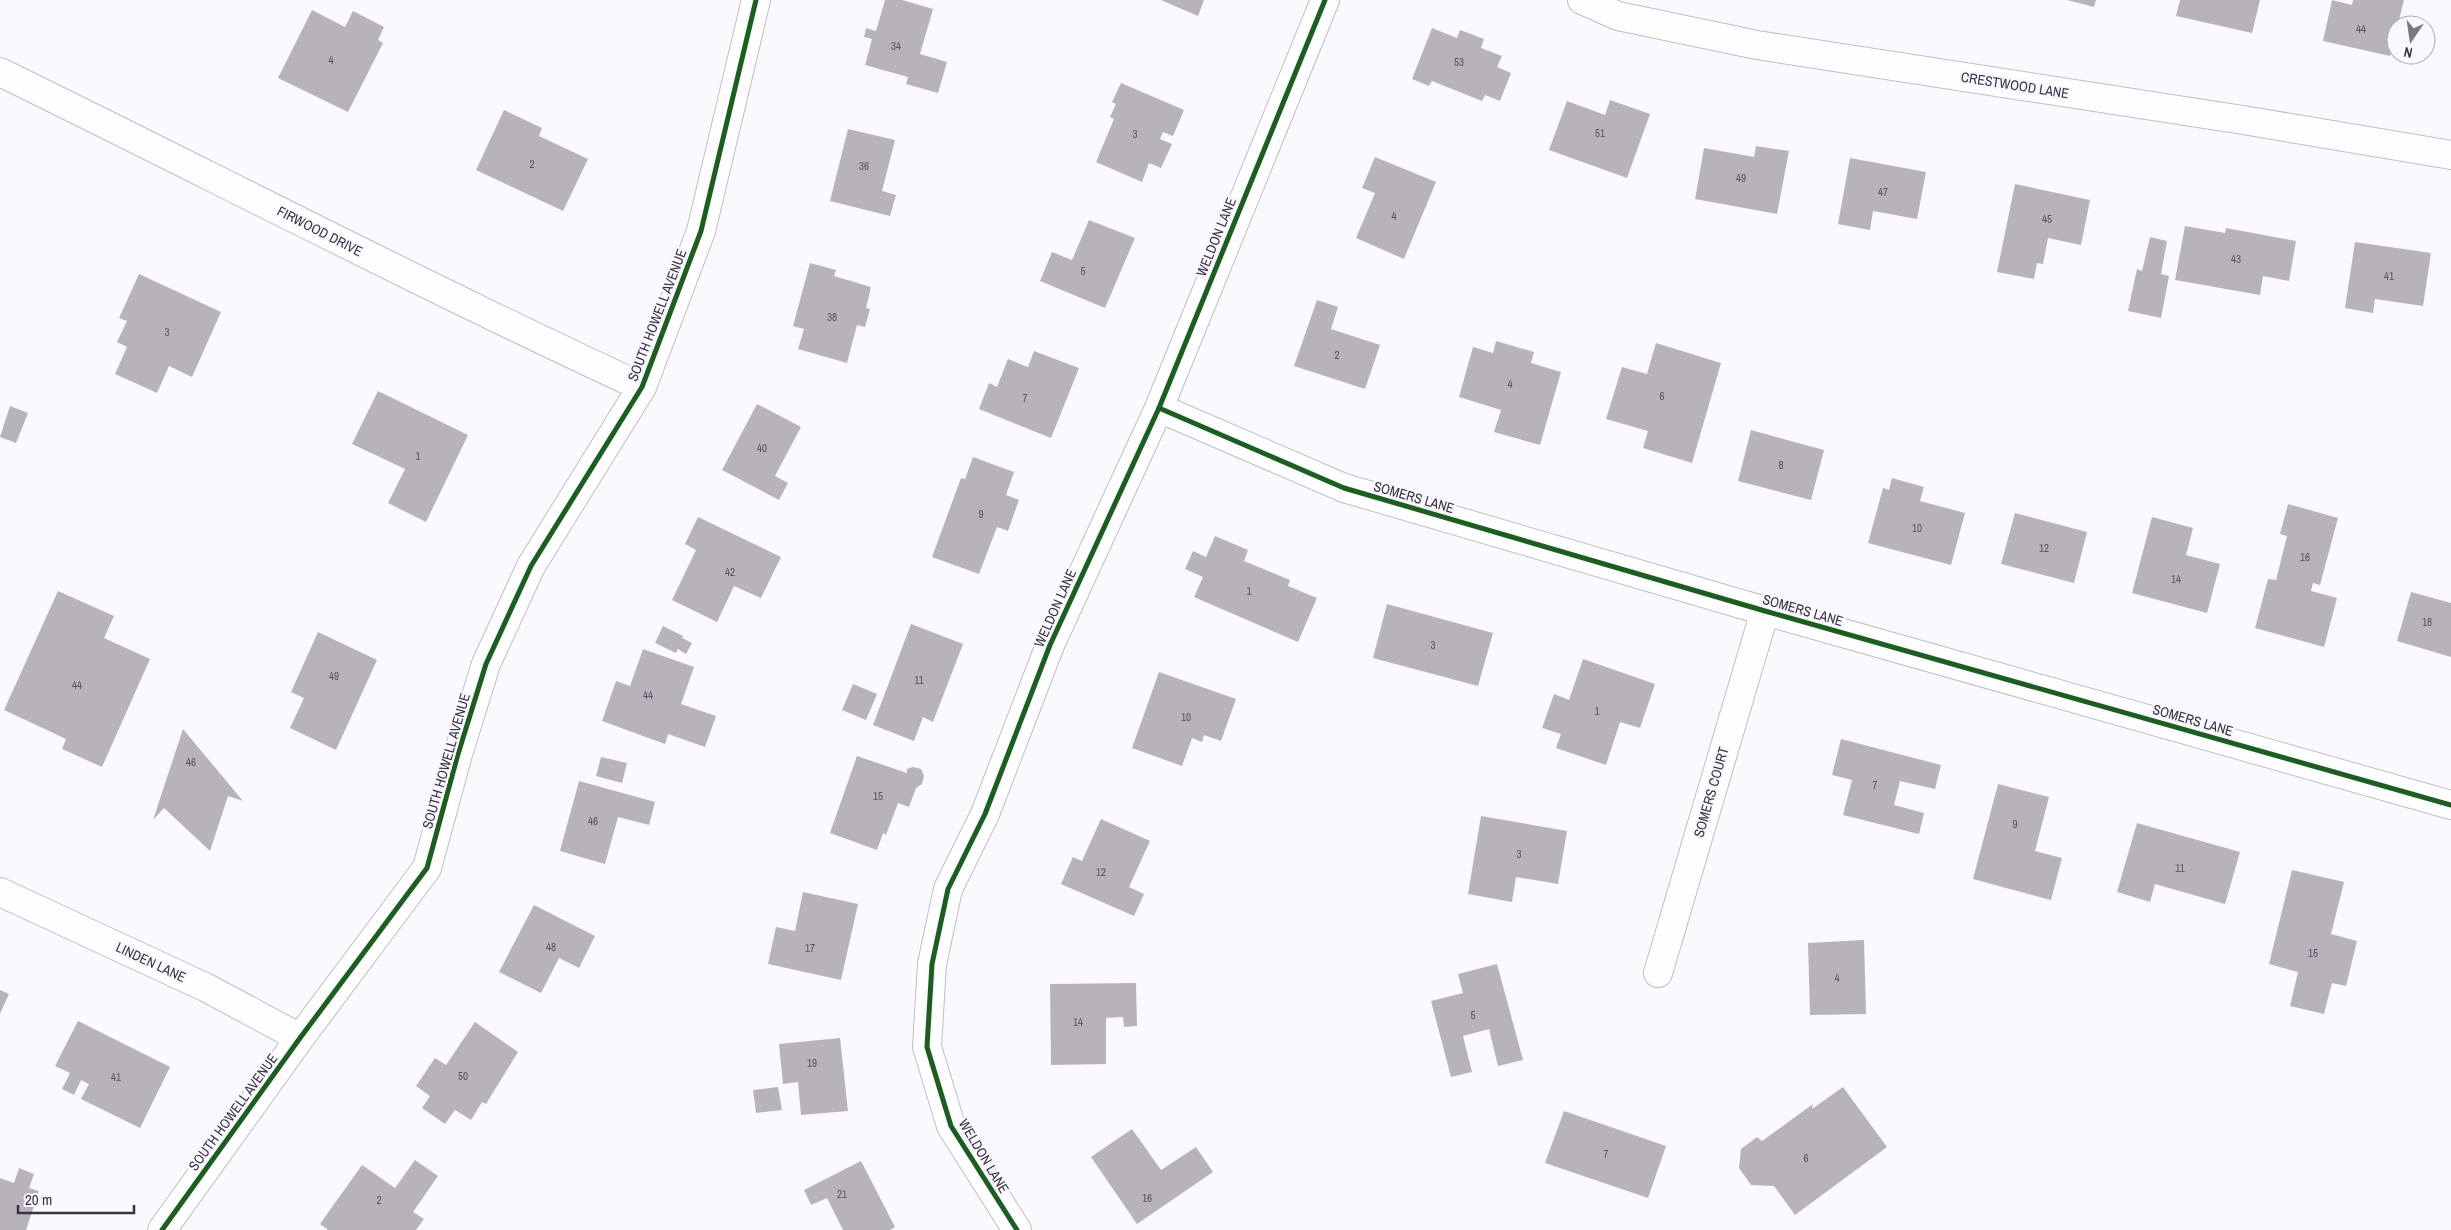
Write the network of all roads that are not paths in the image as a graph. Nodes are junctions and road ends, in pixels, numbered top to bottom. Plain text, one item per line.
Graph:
1 (756, 0) edge
2 (1325, 0) edge
3 (1582, 0) edge
4 (0, 72) edge
5 (2451, 155) edge
6 (642, 387) junction
7 (1159, 408) junction
8 (1765, 611) junction
9 (2451, 805) edge
10 (0, 892) edge
11 (1658, 973) dead end
12 (300, 1038) junction
13 (173, 1226) edge
14 (1017, 1230) edge

1 - 6 street, SOUTH HOWELL AVENUE
2 - 7 street, WELDON LANE
3 - 5 street, CRESTWOOD LANE
4 - 6 street, FIRWOOD DRIVE
6 - 12 street, SOUTH HOWELL AVENUE
7 - 8 street, SOMERS LANE
7 - 14 street, WELDON LANE
8 - 9 street, SOMERS LANE
8 - 11 street, SOMERS COURT
10 - 12 street, LINDEN LANE
12 - 13 street, SOUTH HOWELL AVENUE

